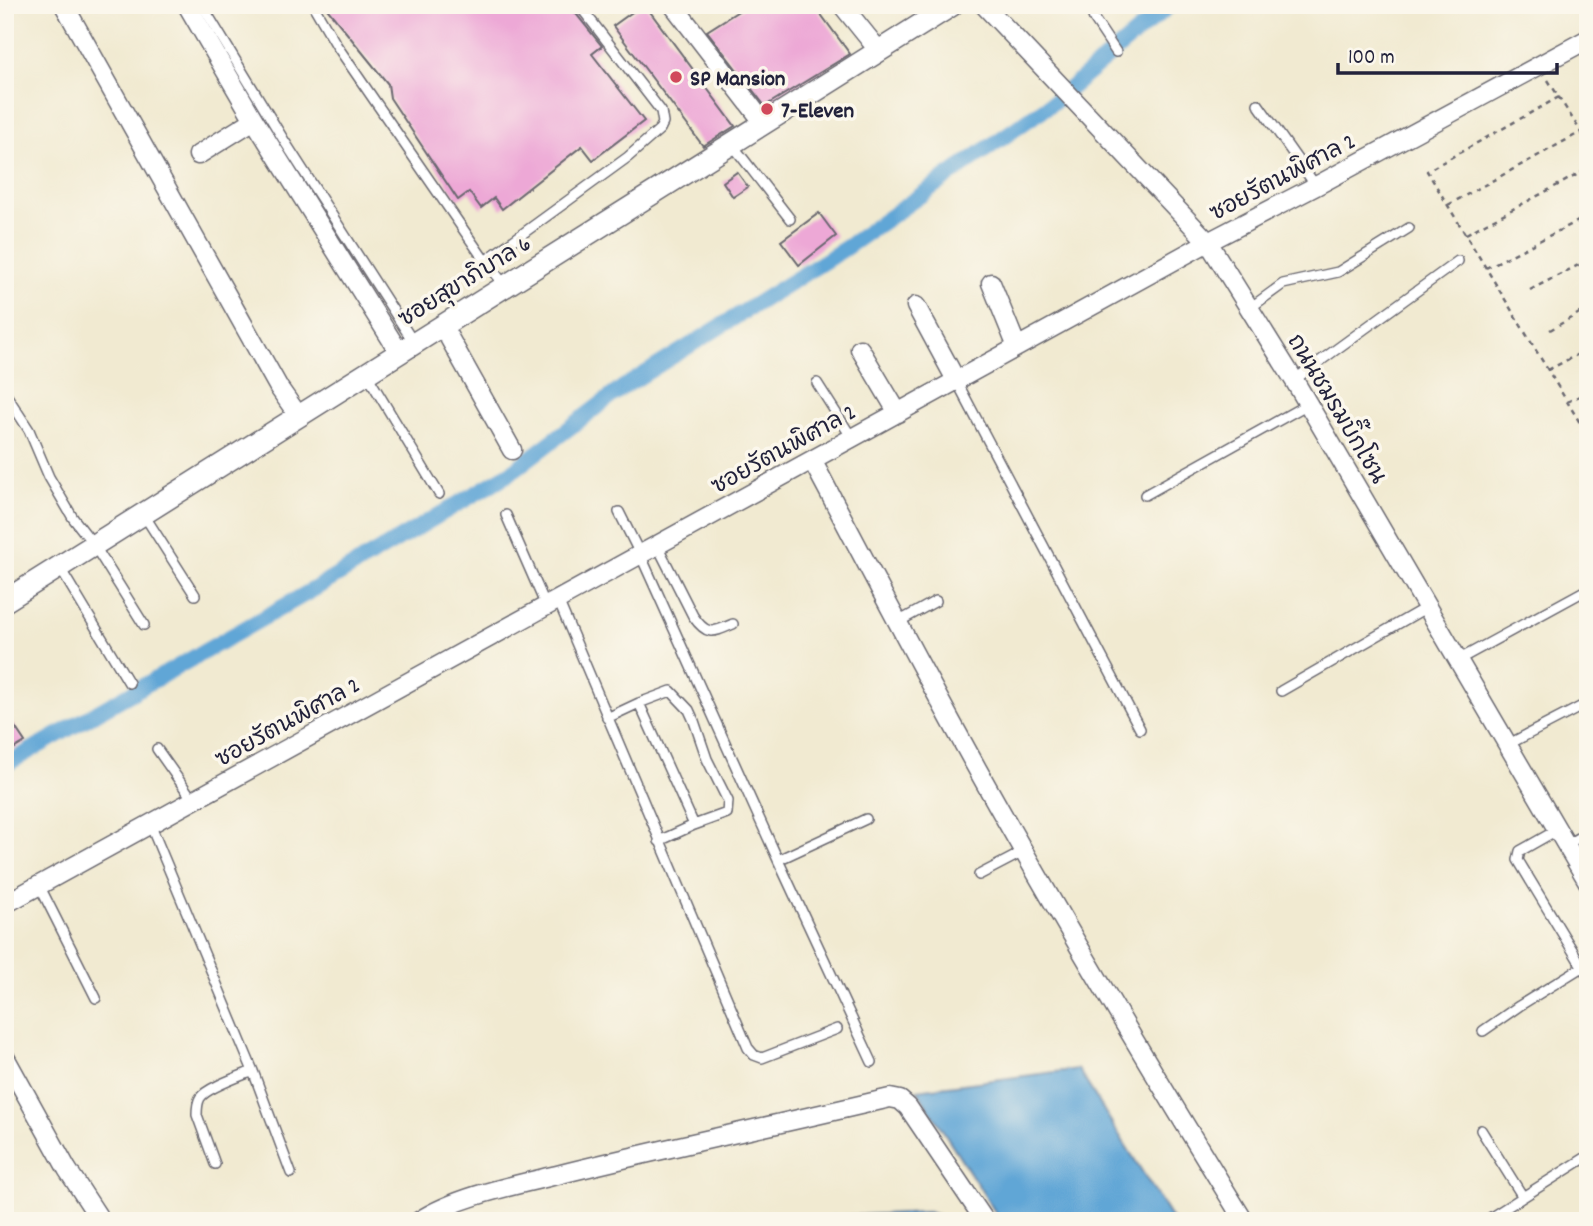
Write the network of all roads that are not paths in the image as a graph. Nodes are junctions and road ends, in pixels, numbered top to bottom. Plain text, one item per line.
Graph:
1 (64, 5) edge
2 (187, 5) edge
3 (202, 5) edge
4 (313, 5) edge
5 (579, 5) edge
6 (673, 5) edge
7 (842, 5) edge
8 (952, 5) edge
9 (984, 5) edge
10 (1089, 5) edge
11 (1586, 42) edge
12 (879, 51) junction
13 (1116, 52) dead end
14 (1258, 104) dead end
15 (254, 120) junction
16 (764, 123) junction
17 (731, 144) junction
18 (198, 155) dead end
19 (1316, 187) junction
20 (790, 219) dead end
21 (1409, 228) dead end
22 (1208, 242) junction
23 (485, 261) junction
24 (1458, 261) dead end
25 (991, 283) dead end
26 (505, 285) junction
27 (916, 306) dead end
28 (1250, 308) junction
29 (442, 325) junction
30 (406, 347) junction
31 (1017, 347) junction
32 (860, 349) dead end
33 (366, 373) junction
34 (956, 380) junction
35 (1294, 380) junction
36 (817, 383) dead end
37 (5, 393) edge
38 (1308, 404) junction
39 (898, 413) junction
40 (298, 415) junction
41 (852, 438) junction
42 (512, 450) dead end
43 (812, 460) junction
44 (439, 494) dead end
45 (1144, 495) dead end
46 (619, 512) dead end
47 (144, 513) junction
48 (506, 515) dead end
49 (94, 545) junction
50 (657, 545) junction
51 (640, 554) junction
52 (59, 567) junction
53 (1588, 589) edge
54 (195, 595) dead end
55 (5, 601) edge
56 (936, 601) dead end
57 (552, 603) junction
58 (1427, 607) junction
59 (898, 622) junction
60 (733, 624) dead end
61 (144, 625) dead end
62 (1458, 660) junction
63 (129, 682) dead end
64 (1281, 691) dead end
65 (639, 703) junction
66 (1588, 703) edge
67 (607, 718) junction
68 (1140, 729) dead end
69 (1507, 745) junction
70 (157, 749) dead end
71 (193, 800) junction
72 (866, 819) dead end
73 (150, 824) junction
74 (694, 825) junction
75 (1588, 832) edge
76 (1562, 838) junction
77 (659, 841) junction
78 (1023, 852) junction
79 (778, 860) junction
80 (979, 875) dead end
81 (1588, 882) edge
82 (39, 885) junction
83 (5, 904) edge
84 (1582, 967) junction
85 (1588, 976) edge
86 (96, 998) dead end
87 (836, 1030) dead end
88 (1483, 1031) dead end
89 (5, 1056) edge
90 (872, 1062) dead end
91 (253, 1071) junction
92 (1481, 1130) dead end
93 (1588, 1156) edge
94 (215, 1164) dead end
95 (291, 1172) dead end
96 (1523, 1197) junction
97 (101, 1221) edge
98 (419, 1221) edge
99 (985, 1221) edge
100 (1244, 1221) edge
101 (1486, 1221) edge

1 - 40 street
2 - 15 street
3 - 30 lane
4 - 23 lane
5 - 23 lane
6 - 16 street
7 - 12 street
8 - 12 street, ซอยสุขาภิบาล 6
9 - 22 street, ถนนชมรมบิ๊กโซน
10 - 13 lane
11 - 19 street, ซอยรัตนพิศาล 2
12 - 16 street, ซอยสุขาภิบาล 6
14 - 19 lane
15 - 18 street
15 - 30 street
16 - 17 street, ซอยสุขาภิบาล 6
17 - 20 lane
17 - 26 street, ซอยสุขาภิบาล 6
19 - 22 street, ซอยรัตนพิศาล 2
21 - 28 lane
22 - 28 street, ถนนชมรมบิ๊กโซน
22 - 31 street, ซอยรัตนพิศาล 2
23 - 26 lane
24 - 35 lane
25 - 31 street
26 - 29 street, ซอยสุขาภิบาล 6
27 - 34 street
28 - 35 street, ถนนชมรมบิ๊กโซน
29 - 30 street, ซอยสุขาภิบาล 6
29 - 42 street
30 - 33 street, ซอยสุขาภิบาล 6
31 - 34 street, ซอยรัตนพิศาล 2
32 - 39 street
33 - 40 street, ซอยสุขาภิบาล 6
33 - 44 lane
34 - 39 street, ซอยรัตนพิศาล 2
34 - 68 lane
35 - 38 street, ถนนชมรมบิ๊กโซน
36 - 41 lane
37 - 49 lane
38 - 45 lane
38 - 58 street, ถนนชมรมบิ๊กโซน
39 - 41 street, ซอยรัตนพิศาล 2
40 - 47 street, ซอยสุขาภิบาล 6
41 - 43 street, ซอยรัตนพิศาล 2
43 - 50 street, ซอยรัตนพิศาล 2
43 - 59 street
46 - 51 lane
47 - 49 street, ซอยสุขาภิบาล 6
47 - 54 lane
48 - 57 lane
49 - 52 street, ซอยสุขาภิบาล 6
49 - 61 lane
50 - 51 street, ซอยรัตนพิศาล 2
50 - 60 lane
51 - 57 street, ซอยรัตนพิศาล 2
51 - 79 lane
52 - 55 street, ซอยสุขาภิบาล 6
52 - 63 lane
53 - 62 lane
56 - 59 lane
57 - 67 lane
57 - 71 street, ซอยรัตนพิศาล 2
58 - 62 street, ถนนชมรมบิ๊กโซน
58 - 64 lane
59 - 78 street
62 - 69 street, ถนนชมรมบิ๊กโซน
65 - 67 lane
65 - 74 lane
65 - 74 lane
66 - 69 lane
67 - 77 lane
69 - 76 street, ถนนชมรมบิ๊กโซน
70 - 71 lane
71 - 73 street, ซอยรัตนพิศาล 2
72 - 79 lane
73 - 82 street, ซอยรัตนพิศาล 2
73 - 91 lane
74 - 77 lane
75 - 76 lane
76 - 81 street, ถนนชมรมบิ๊กโซน
76 - 84 lane
77 - 87 lane
78 - 80 lane
78 - 100 street
79 - 90 lane
82 - 83 street, ซอยรัตนพิศาล 2
82 - 86 lane
84 - 85 lane
84 - 88 lane
89 - 97 street
91 - 94 lane
91 - 95 lane
92 - 96 lane
93 - 96 lane
96 - 101 lane
98 - 99 street

